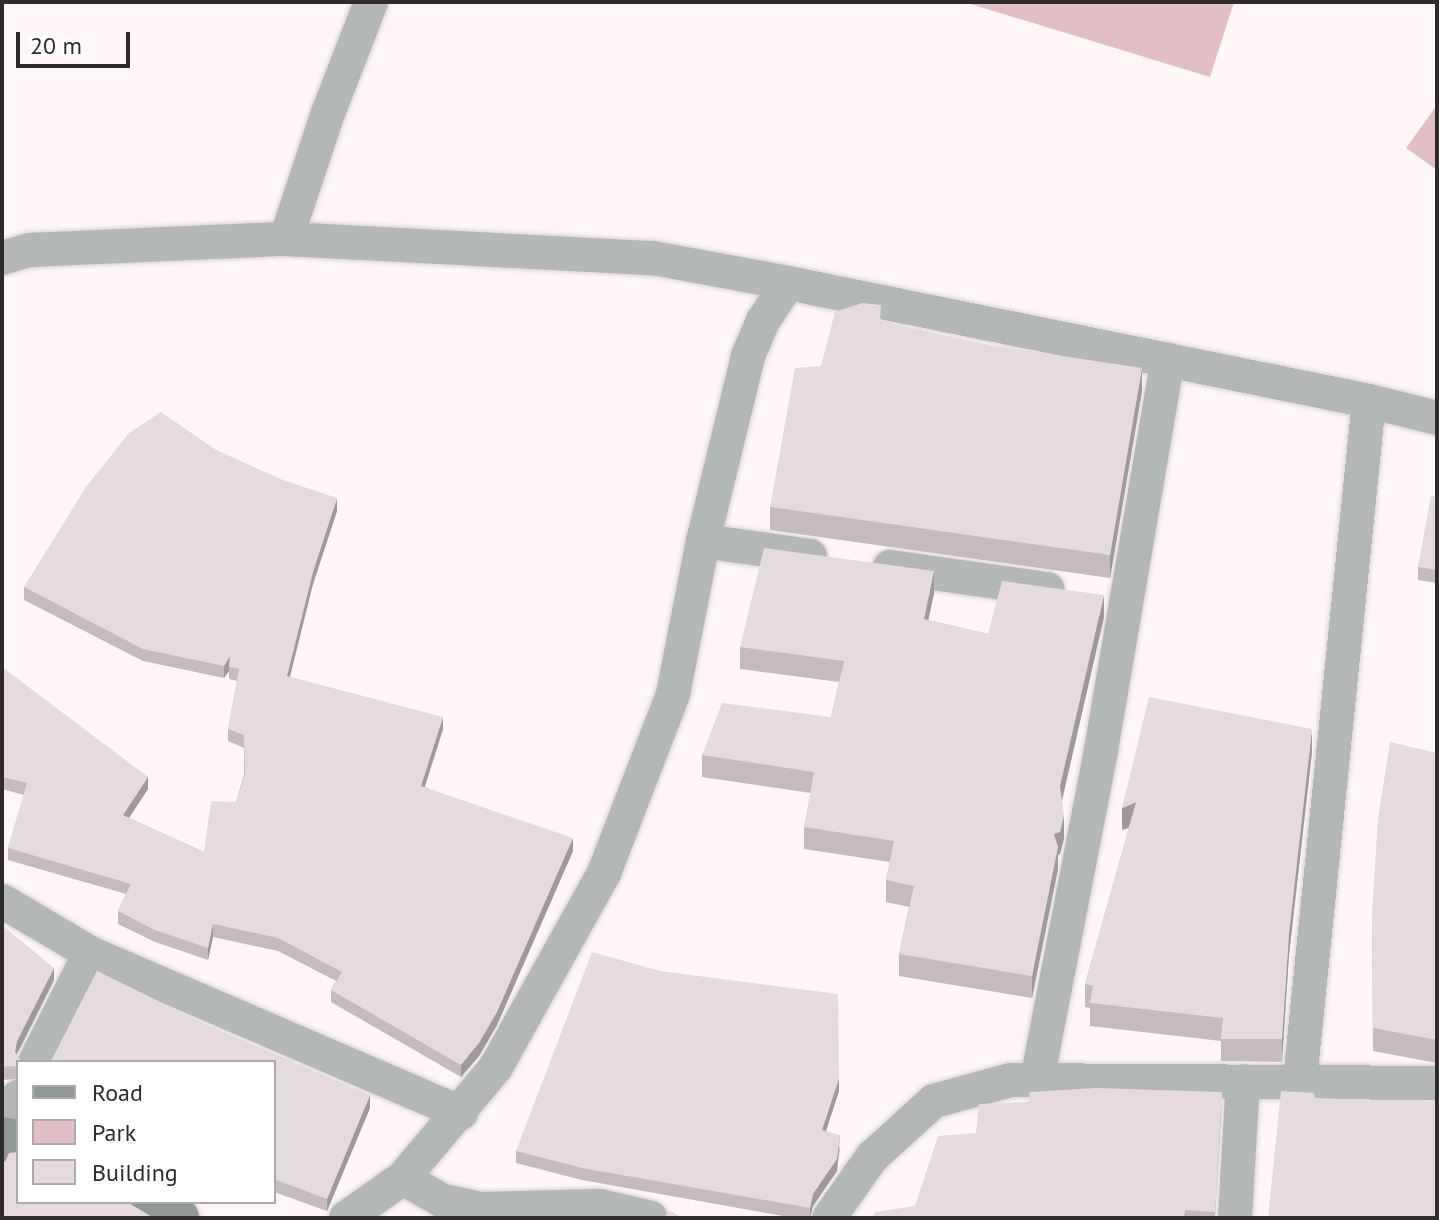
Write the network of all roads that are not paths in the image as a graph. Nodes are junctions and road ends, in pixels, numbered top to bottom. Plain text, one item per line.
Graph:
1 (371, 2) edge
2 (286, 239) junction
3 (2, 258) edge
4 (788, 283) junction
5 (1168, 360) junction
6 (1369, 401) junction
7 (1437, 418) edge
8 (703, 541) junction
9 (1100, 597) junction
10 (2, 901) edge
11 (90, 953) junction
12 (36, 1060) edge
13 (1037, 1080) junction
14 (1300, 1080) junction
15 (1243, 1081) junction
16 (1437, 1083) edge
17 (16, 1101) edge
18 (461, 1113) junction
19 (2, 1130) edge
20 (403, 1178) junction
21 (154, 1204) edge
22 (177, 1218) edge
23 (346, 1218) edge
24 (651, 1218) edge
25 (829, 1218) edge
26 (1235, 1218) edge

1 - 2 street
2 - 3 street
2 - 4 street
4 - 5 street
4 - 8 street
5 - 6 street
5 - 9 street
6 - 7 street
6 - 14 street
8 - 9 street
8 - 18 street
9 - 13 street
10 - 11 street
11 - 12 street
11 - 18 street
13 - 15 street
13 - 25 street
14 - 15 street
14 - 16 street
15 - 26 street
17 - 19 street
18 - 20 street
20 - 23 street
20 - 24 street
21 - 22 street

